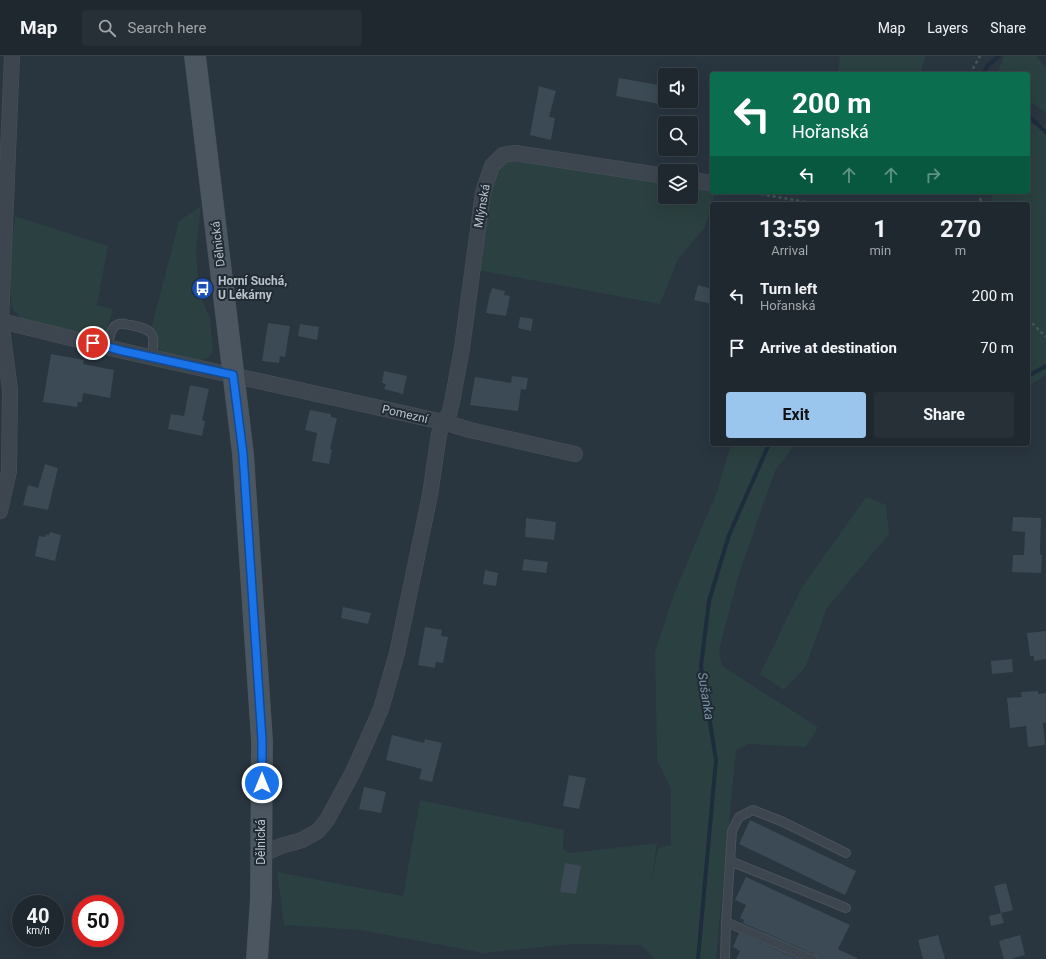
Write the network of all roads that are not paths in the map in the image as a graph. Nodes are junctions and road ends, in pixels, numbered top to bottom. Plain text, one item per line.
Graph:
1 (12, 56) edge
2 (195, 56) edge
3 (658, 175) edge
4 (698, 181) edge
5 (710, 183) edge
6 (1, 321) edge
7 (108, 346) junction
8 (152, 357) junction
9 (233, 375) junction
10 (443, 422) junction
11 (575, 454) dead end
12 (0, 511) edge
13 (846, 853) dead end
14 (261, 855) junction
15 (730, 860) junction
16 (846, 908) dead end
17 (726, 922) junction
18 (257, 959) edge
19 (725, 959) edge
20 (812, 959) edge

1 - 6 street
2 - 9 main road, Dělnická
3 - 10 street, Mlýnská
4 - 5 street
6 - 7 street, Pomezní
6 - 12 street
7 - 8 street, Pomezní
7 - 8 lane
8 - 9 street, Pomezní
9 - 10 street, Pomezní
9 - 14 main road, Dělnická
10 - 11 street, Pomezní
10 - 14 street, Mlýnská
13 - 15 lane
14 - 18 main road, Dělnická
15 - 16 lane
15 - 17 lane
17 - 19 lane
17 - 20 lane

